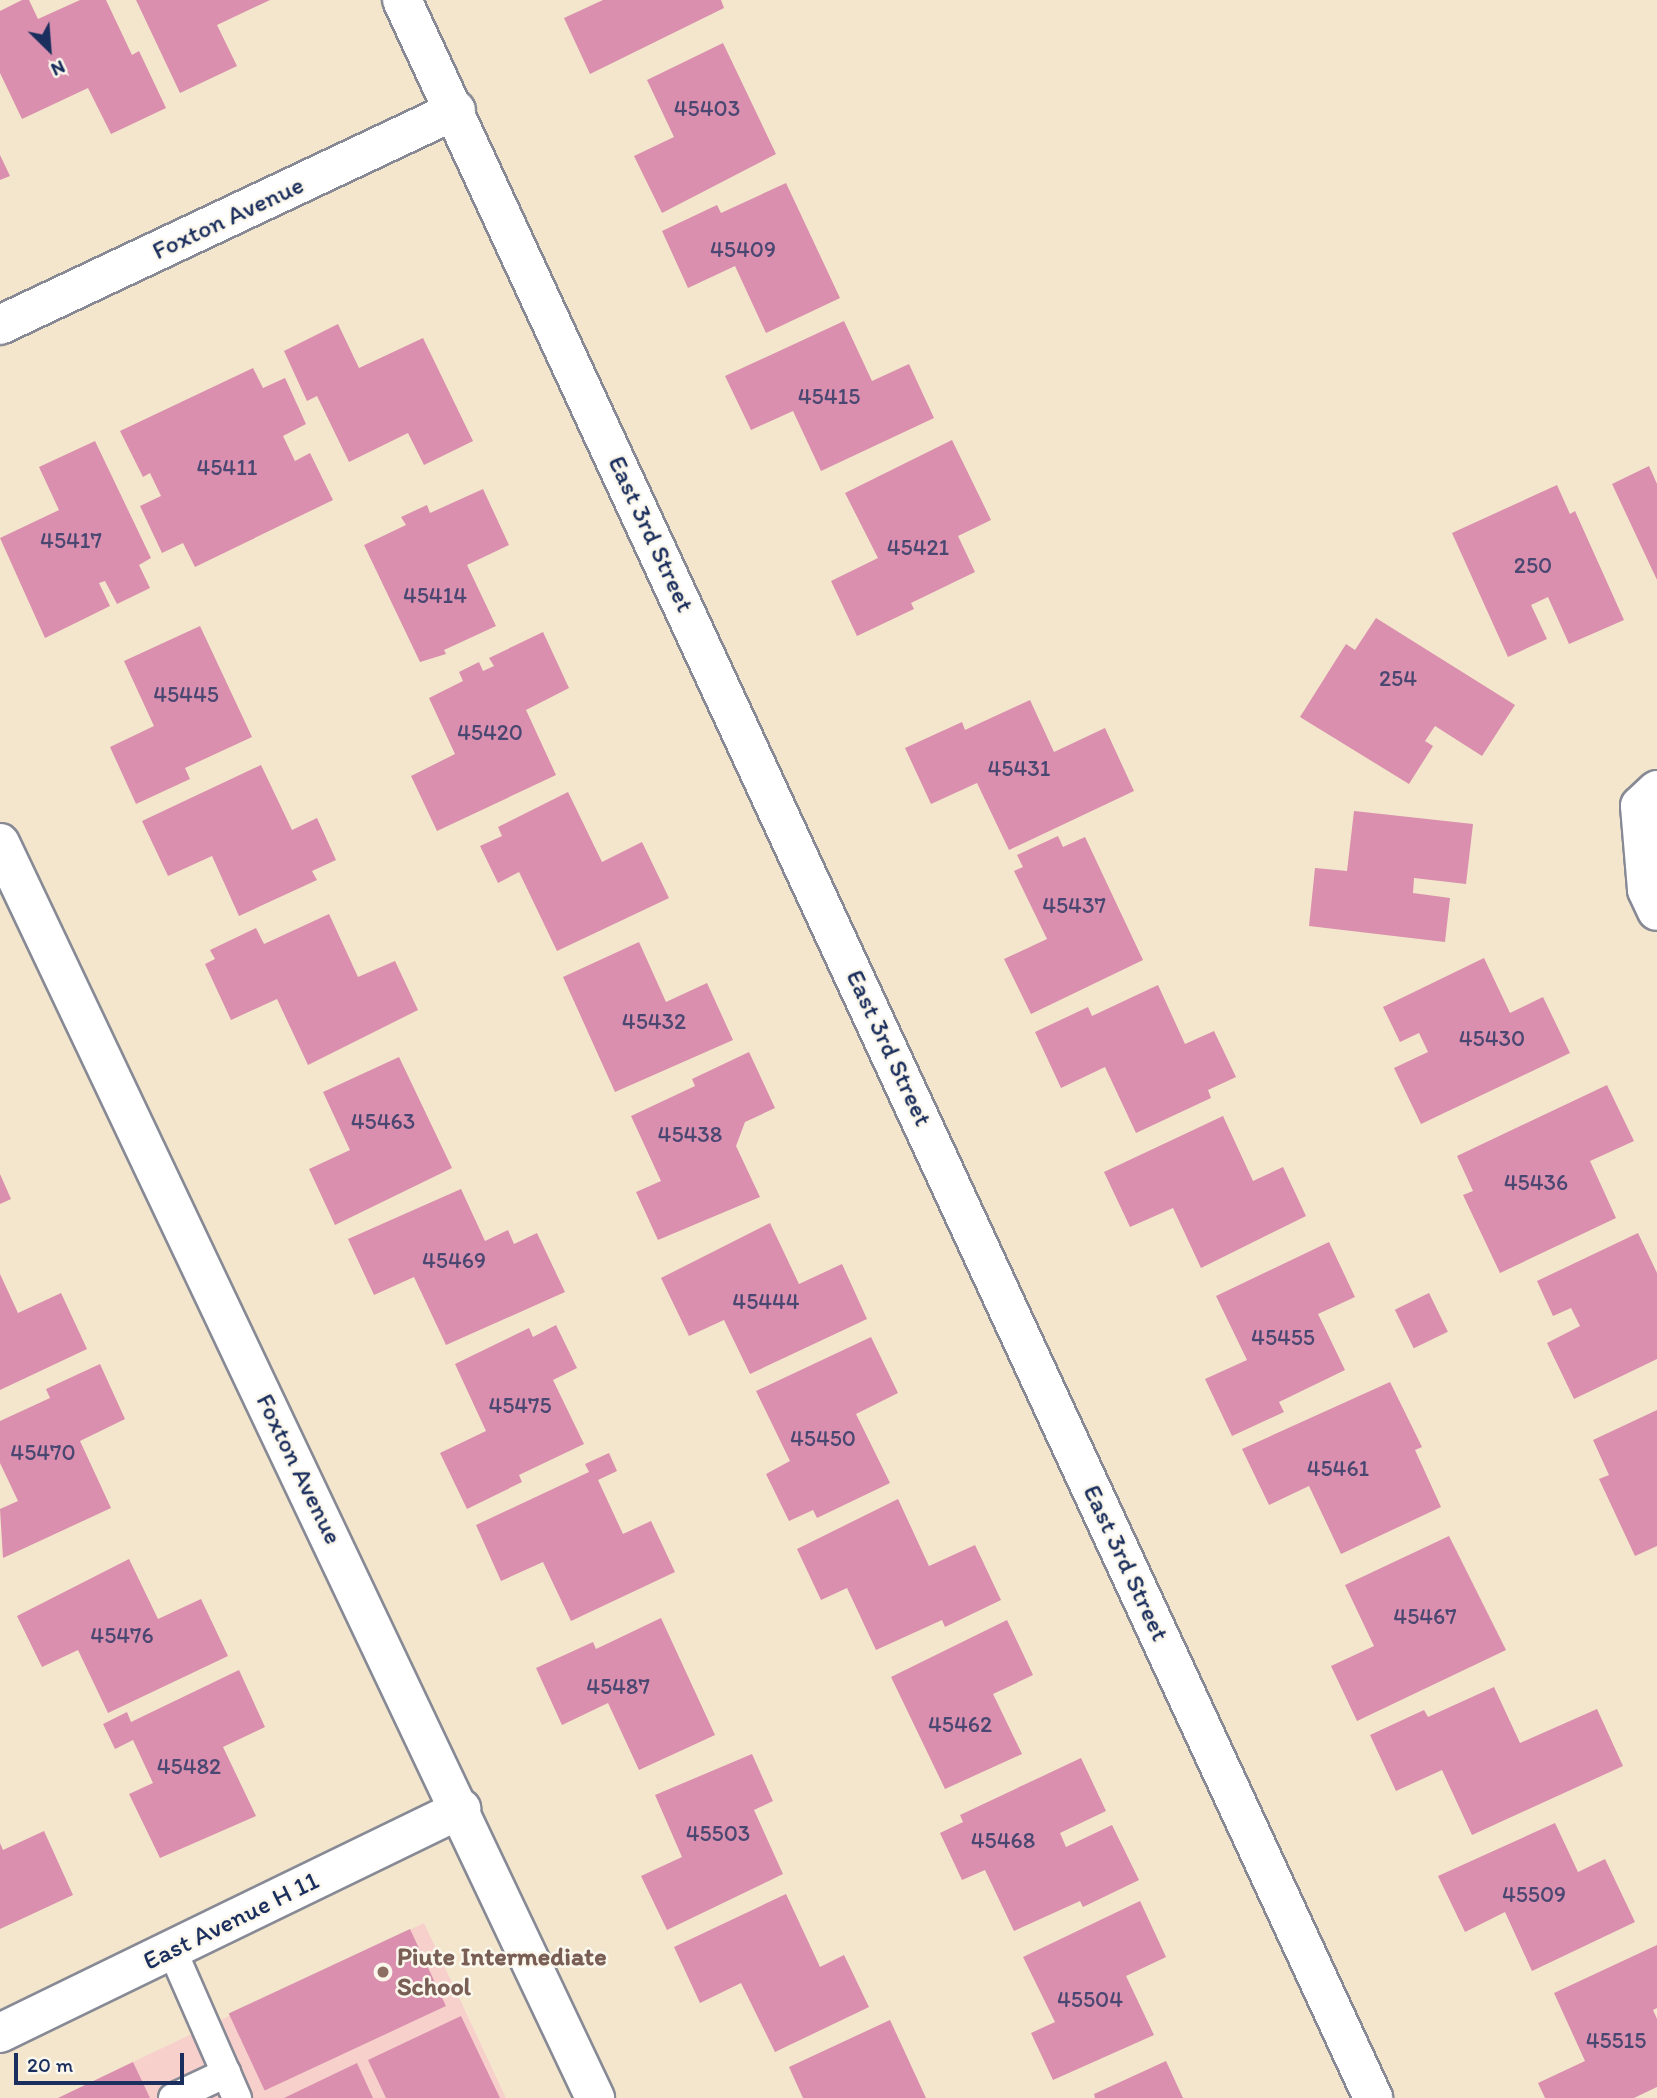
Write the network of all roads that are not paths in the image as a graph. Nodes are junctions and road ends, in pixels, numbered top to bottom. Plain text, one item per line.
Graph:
1 (402, 0) edge
2 (456, 110) junction
3 (0, 325) edge
4 (1649, 798) edge
5 (0, 843) edge
6 (1657, 911) edge
7 (461, 1809) junction
8 (172, 1950) junction
9 (0, 2033) edge
10 (232, 2086) edge
11 (173, 2098) edge
12 (595, 2098) edge
13 (1373, 2098) edge

1 - 2 street, East 3rd Street
2 - 3 street, Foxton Avenue
2 - 13 street, East 3rd Street
4 - 6 street
5 - 7 street, Foxton Avenue
7 - 8 street, East Avenue H 11
7 - 12 street, Foxton Avenue
8 - 9 street, East Avenue H 11
8 - 10 lane
10 - 11 lane

